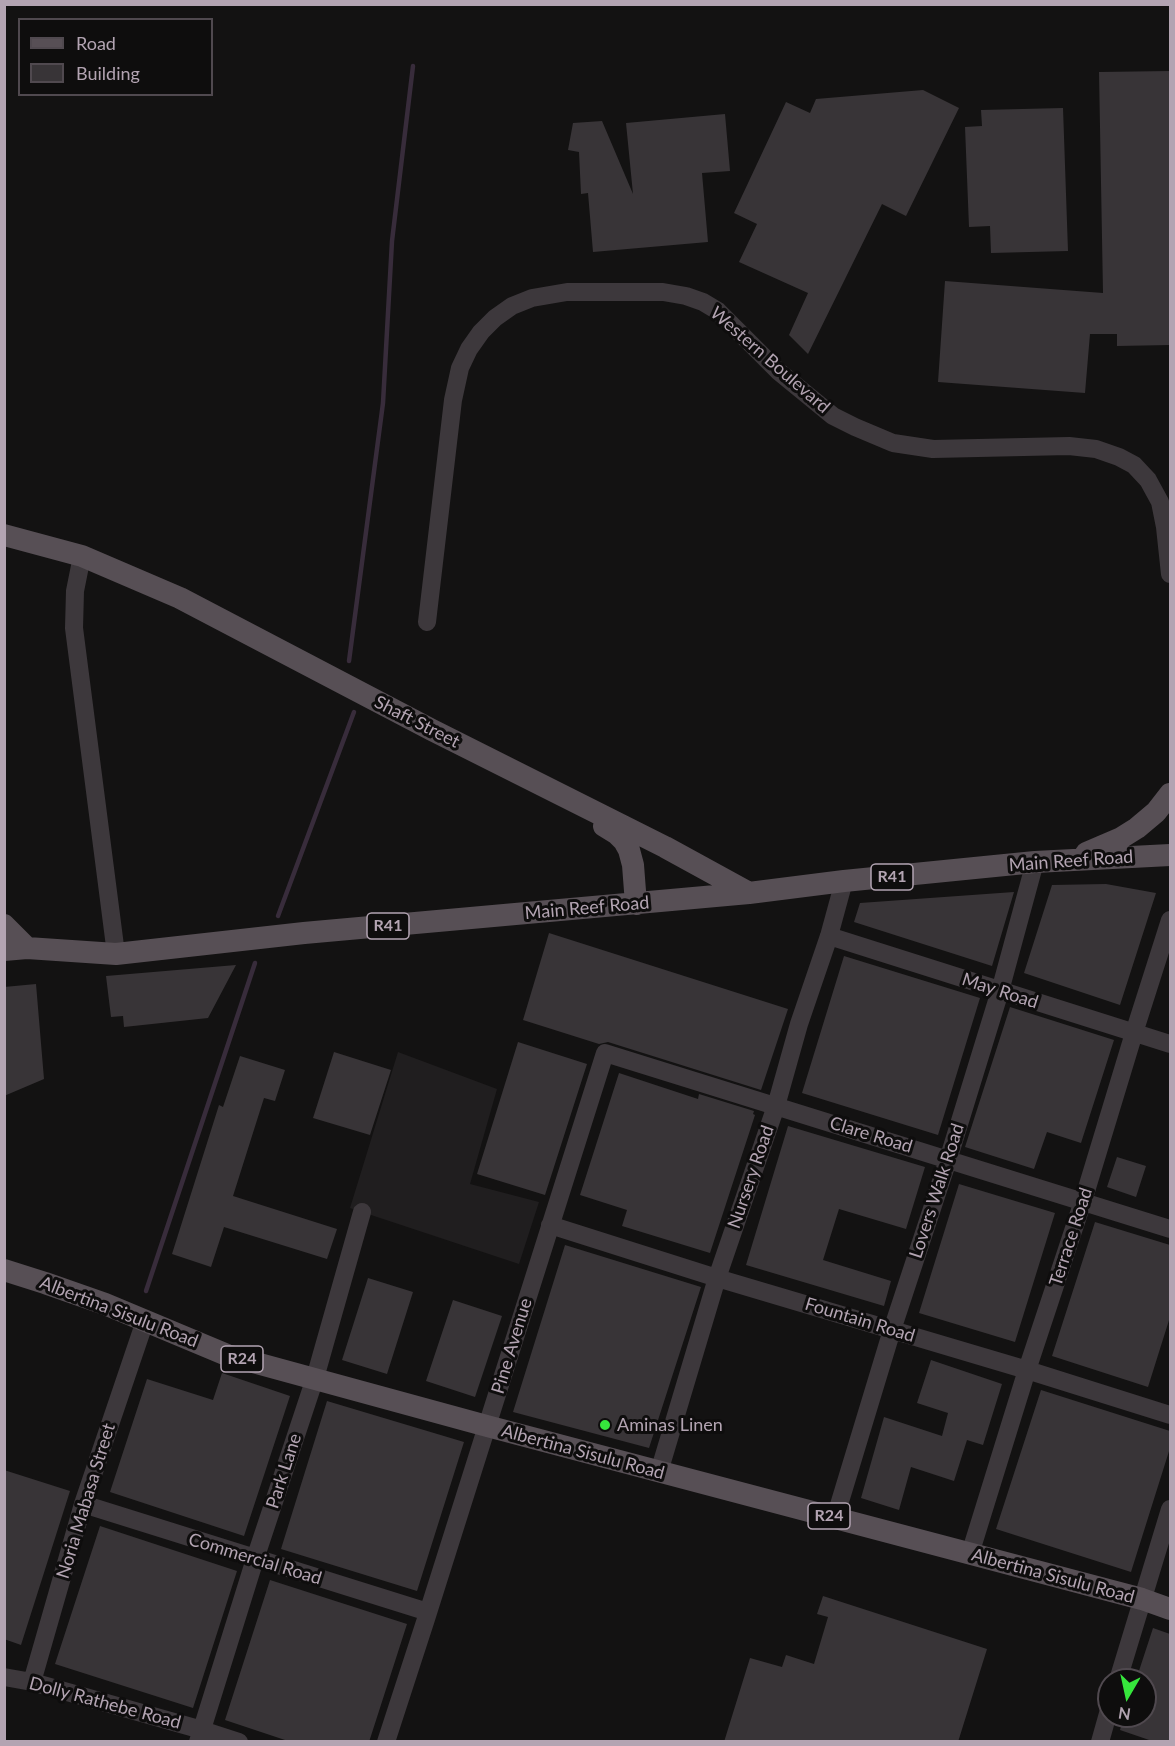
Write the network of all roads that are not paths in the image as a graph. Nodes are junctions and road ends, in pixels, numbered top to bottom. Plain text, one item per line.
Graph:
1 (4, 535) edge
2 (82, 556) junction
3 (1170, 574) edge
4 (427, 622) dead end
5 (1170, 794) edge
6 (565, 797) junction
7 (1170, 855) edge
8 (1071, 860) junction
9 (1035, 862) junction
10 (844, 881) junction
11 (749, 893) junction
12 (636, 904) junction
13 (1170, 920) edge
14 (4, 925) edge
15 (829, 936) junction
16 (16, 949) edge
17 (116, 954) junction
18 (1000, 991) junction
19 (1134, 1033) junction
20 (1170, 1044) edge
21 (605, 1053) joint
22 (776, 1106) junction
23 (948, 1160) junction
24 (1083, 1201) junction
25 (362, 1212) dead end
26 (550, 1225) junction
27 (1170, 1228) edge
28 (4, 1270) edge
29 (717, 1278) junction
30 (145, 1321) junction
31 (892, 1330) junction
32 (1027, 1370) junction
33 (315, 1378) junction
34 (1170, 1415) edge
35 (487, 1426) junction
36 (659, 1472) junction
37 (83, 1504) junction
38 (1170, 1509) edge
39 (835, 1518) junction
40 (970, 1554) junction
41 (255, 1559) junction
42 (1142, 1599) junction
43 (1170, 1609) edge
44 (428, 1612) junction
45 (1122, 1668) edge
46 (4, 1677) edge
47 (32, 1682) junction
48 (200, 1736) edge
49 (239, 1742) edge
50 (386, 1742) edge

1 - 2 main road, Shaft Street
2 - 6 main road, Shaft Street
2 - 17 street
3 - 4 street, Western Boulevard
5 - 8 main road
6 - 11 main road, Shaft Street
6 - 12 main road
7 - 8 main road, Main Reef Road / R41
8 - 9 main road, Main Reef Road / R41
9 - 10 main road, Main Reef Road / R41
9 - 18 street, Lovers Walk Road
10 - 11 main road, Main Reef Road / R41
10 - 15 street, Nursery Road
11 - 12 main road, Main Reef Road / R41
12 - 17 main road, Main Reef Road / R41
13 - 19 street, Terrace Road
14 - 16 main road, R41
15 - 18 street, May Road
15 - 22 street, Nursery Road
16 - 17 main road, Main Reef Road / R41
18 - 19 street, May Road
18 - 23 street, Lovers Walk Road
19 - 20 street, May Road
19 - 24 street, Terrace Road
21 - 22 street, Clare Road
21 - 26 street, Pine Avenue
22 - 23 street, Clare Road
22 - 29 street, Nursery Road
23 - 24 street, Clare Road
23 - 31 street, Lovers Walk Road
24 - 27 street, Clare Road
24 - 32 street, Terrace Road
25 - 33 street, Park Lane
26 - 29 street, Fountain Road
26 - 35 street, Pine Avenue
28 - 30 main road, Albertina Sisulu Road / R24
29 - 31 street, Fountain Road
29 - 36 street, Nursery Road
30 - 33 main road, Albertina Sisulu Road / R24
30 - 37 street, Noria Mabasa Street
31 - 32 street, Fountain Road
31 - 39 street, Lovers Walk Road
32 - 34 street, Fountain Road
32 - 40 street, Terrace Road
33 - 35 main road, Albertina Sisulu Road / R24
33 - 41 street, Park Lane
35 - 36 main road, Albertina Sisulu Road / R24
35 - 44 street, Pine Avenue
36 - 39 main road, Albertina Sisulu Road / R24
37 - 41 street, Commercial Road
37 - 47 street, Noria Mabasa Street
38 - 42 street
39 - 40 main road, Albertina Sisulu Road / R24
40 - 42 main road, Albertina Sisulu Road / R24
41 - 44 street, Commercial Road
41 - 48 street, Park Lane
42 - 43 main road, Albertina Sisulu Road / R24
42 - 45 street
44 - 50 street, Pine Avenue
46 - 47 street, Dolly Rathebe Road
47 - 48 street, Dolly Rathebe Road
48 - 49 street, Dolly Rathebe Road

